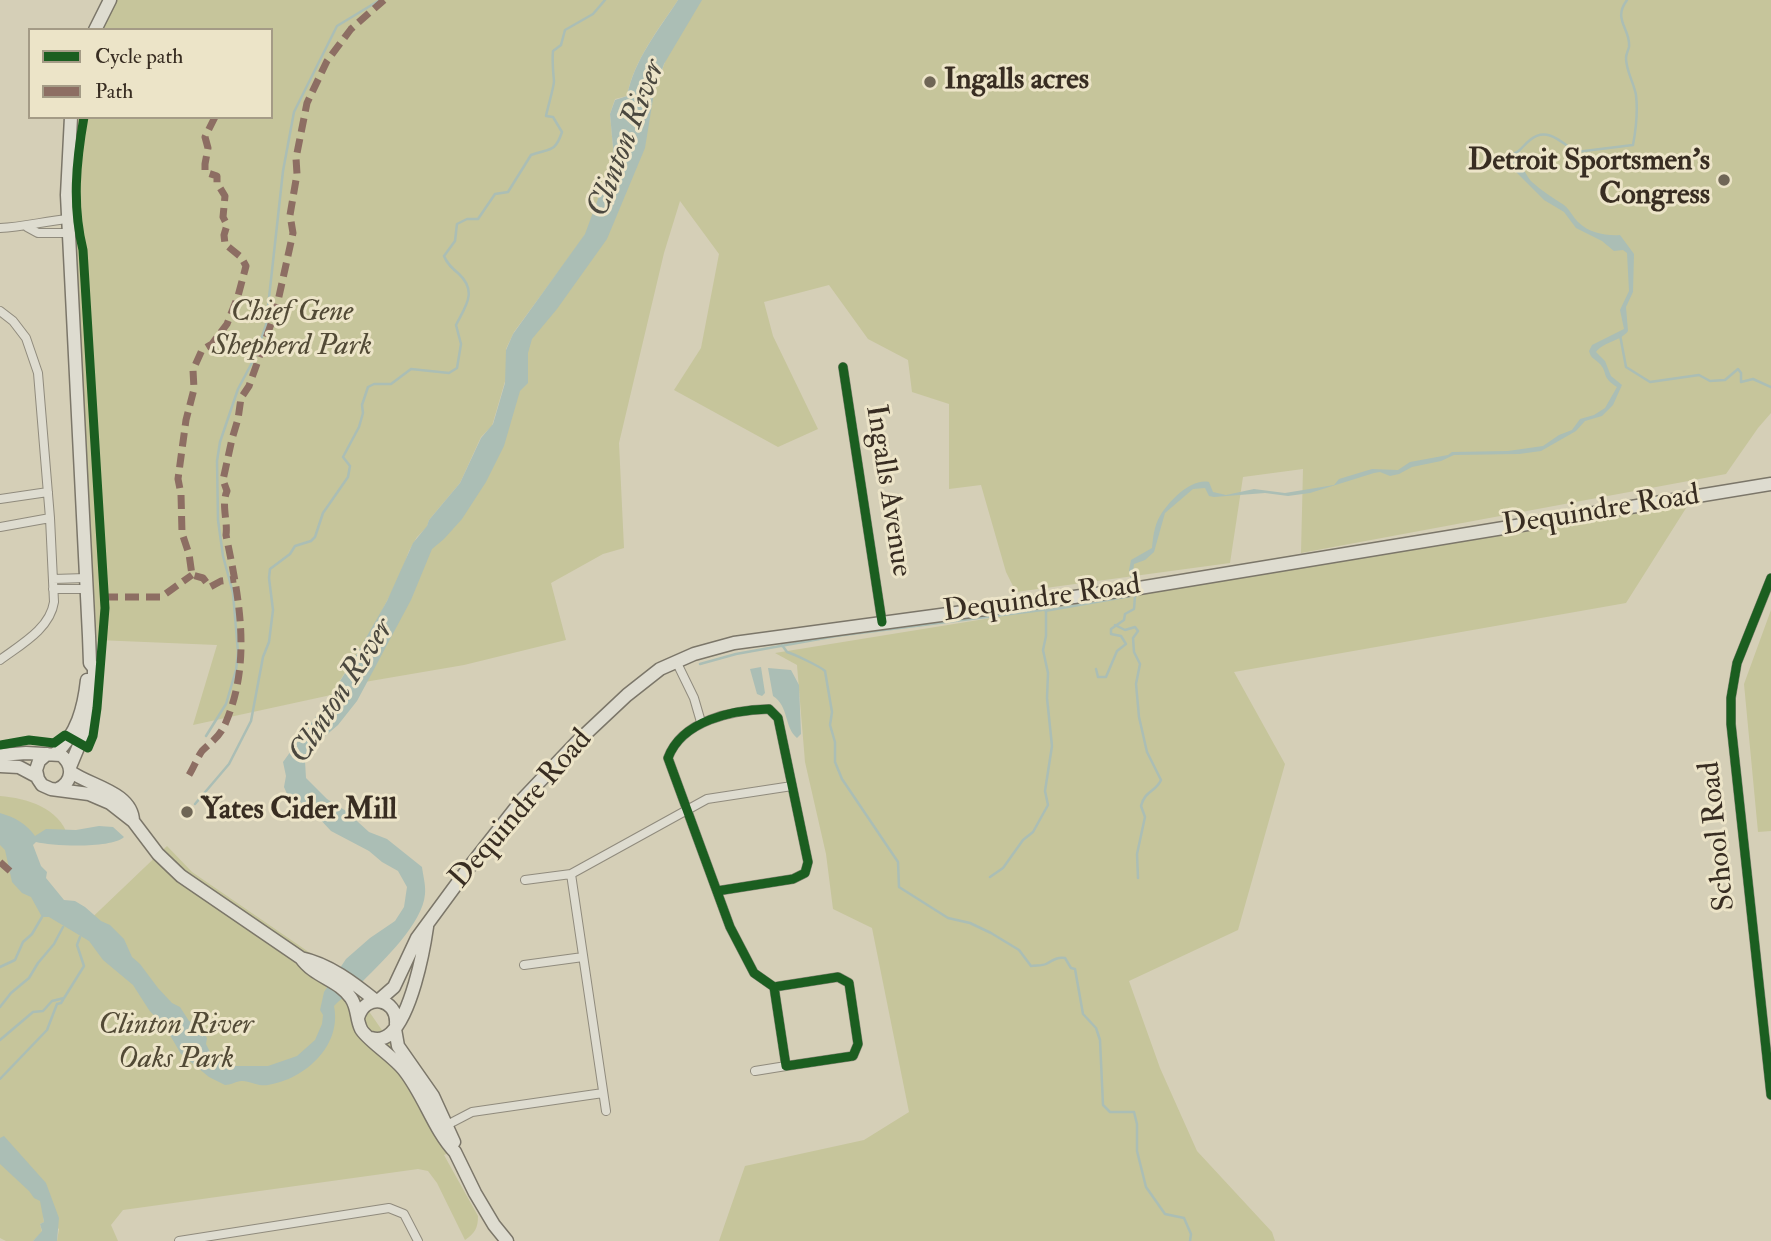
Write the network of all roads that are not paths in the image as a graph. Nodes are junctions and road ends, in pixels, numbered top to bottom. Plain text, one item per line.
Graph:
1 (110, 0) edge
2 (96, 28) edge
3 (71, 119) edge
4 (69, 226) junction
5 (27, 227) junction
6 (0, 228) edge
7 (0, 311) edge
8 (843, 367) dead end
9 (1771, 484) edge
10 (48, 492) junction
11 (0, 499) edge
12 (50, 518) junction
13 (0, 527) edge
14 (1771, 578) edge
15 (53, 579) junction
16 (86, 584) junction
17 (53, 589) junction
18 (882, 622) junction
19 (0, 660) edge
20 (676, 661) junction
21 (90, 663) junction
22 (701, 722) junction
23 (51, 754) junction
24 (0, 755) edge
25 (0, 766) edge
26 (70, 770) junction
27 (36, 776) junction
28 (792, 786) junction
29 (58, 789) junction
30 (688, 810) junction
31 (133, 821) junction
32 (571, 874) junction
33 (525, 880) dead end
34 (717, 891) junction
35 (427, 927) junction
36 (583, 957) junction
37 (524, 965) dead end
38 (774, 987) junction
39 (355, 992) junction
40 (377, 1001) junction
41 (358, 1018) junction
42 (396, 1026) junction
43 (371, 1038) junction
44 (786, 1066) junction
45 (755, 1071) dead end
46 (603, 1094) junction
47 (1771, 1095) edge
48 (606, 1111) dead end
49 (447, 1125) junction
50 (455, 1152) junction
51 (178, 1241) edge
52 (418, 1241) edge
53 (507, 1241) edge

1 - 2 main road
3 - 4 main road
4 - 5 street
4 - 5 street
4 - 16 main road
5 - 6 street
7 - 10 street
8 - 18 street, Ingalls Avenue
9 - 18 main road, Dequindre Road
10 - 11 street
10 - 12 street
12 - 13 street
12 - 15 street
14 - 47 street, School Road
15 - 16 street
15 - 17 street
16 - 17 street
16 - 21 main road
17 - 19 street
18 - 20 main road, Dequindre Road
20 - 22 street
20 - 35 main road, Dequindre Road
21 - 23 main road
21 - 26 main road
22 - 28 street
22 - 30 street
23 - 24 main road
23 - 26 main road
23 - 27 main road
25 - 27 main road
26 - 29 main road
26 - 31 main road
27 - 29 main road
28 - 30 street
28 - 34 street
29 - 31 main road
30 - 32 street
30 - 34 street
31 - 39 main road
32 - 33 street
32 - 36 street
34 - 38 street
35 - 40 main road, Dequindre Road
35 - 42 main road, Dequindre Road
36 - 37 street
36 - 46 street
38 - 44 street
38 - 44 street
39 - 40 main road
39 - 41 main road
40 - 41 main road
40 - 42 main road
41 - 43 main road
42 - 43 main road
42 - 49 main road
43 - 50 main road
44 - 45 street
46 - 48 street
46 - 49 street
49 - 50 main road
50 - 53 main road
51 - 52 street

